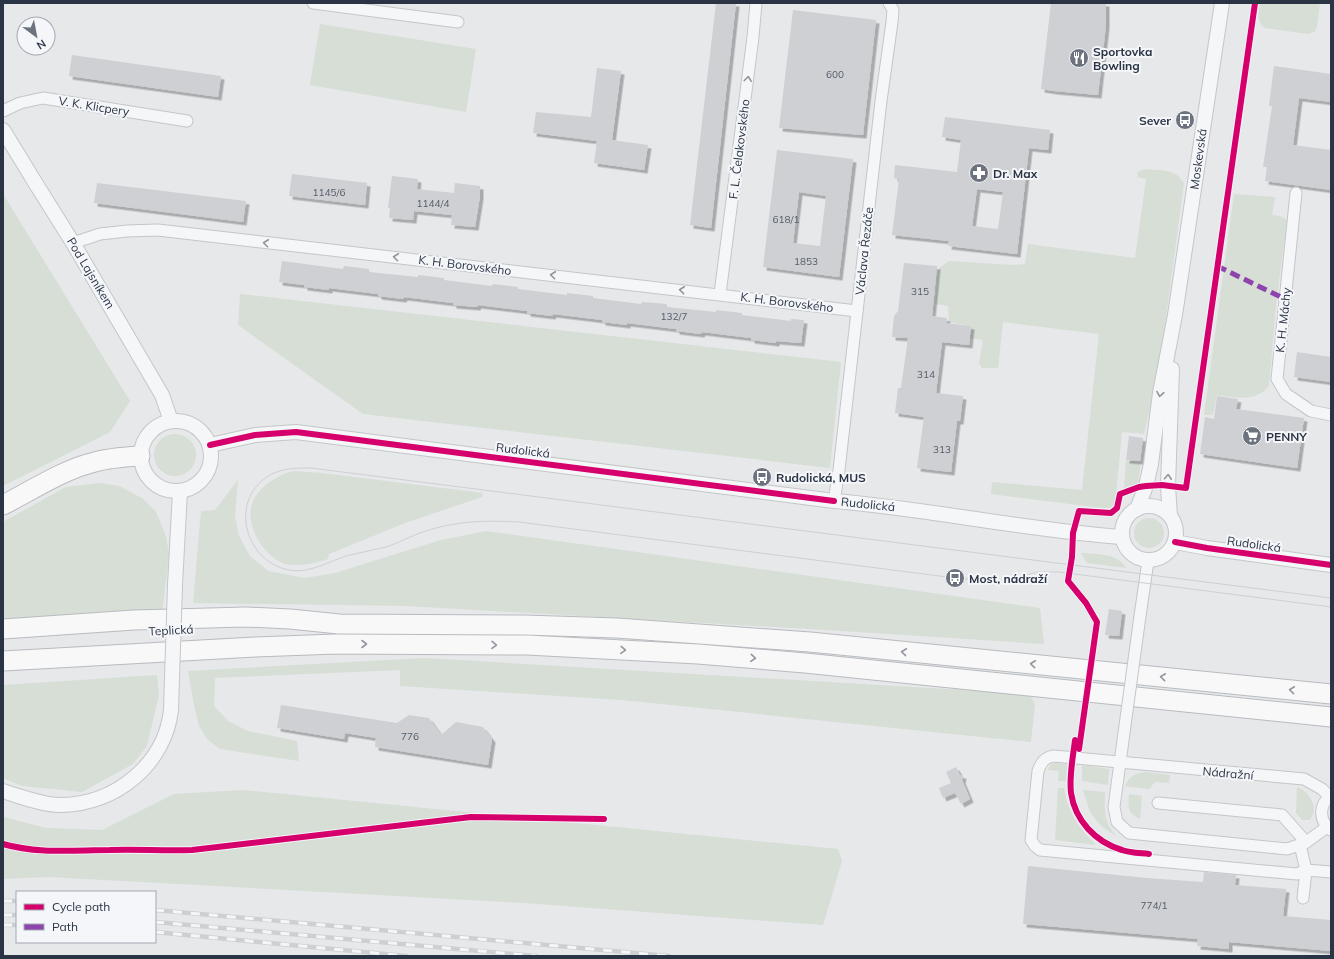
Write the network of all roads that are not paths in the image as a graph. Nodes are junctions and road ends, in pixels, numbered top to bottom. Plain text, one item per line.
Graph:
1 (313, 3) edge
2 (756, 3) edge
3 (889, 3) edge
4 (1222, 3) edge
5 (458, 22) dead end
6 (3, 111) edge
7 (187, 121) dead end
8 (3, 130) edge
9 (1296, 193) dead end
10 (73, 243) junction
11 (720, 294) junction
12 (857, 311) junction
13 (1175, 314) junction
14 (1331, 415) edge
15 (171, 421) junction
16 (210, 445) junction
17 (140, 456) junction
18 (180, 491) junction
19 (834, 500) junction
20 (3, 505) edge
21 (1137, 509) junction
22 (1170, 516) junction
23 (1122, 537) junction
24 (1175, 542) junction
25 (1148, 561) junction
26 (1331, 565) edge
27 (339, 624) junction
28 (3, 628) edge
29 (3, 640) edge
30 (336, 644) junction
31 (3, 661) edge
32 (3, 673) edge
33 (1331, 694) edge
34 (1331, 717) edge
35 (1120, 761) junction
36 (3, 791) edge
37 (1330, 796) edge
38 (1158, 803) dead end
39 (1329, 829) edge
40 (1303, 844) junction
41 (1306, 870) junction
42 (1331, 872) edge
43 (1303, 898) dead end

1 - 5 street
11 -> 2 street, F. L. Čelakovského
3 - 12 street, Václava Řezáče
4 - 13 street, Moskevská
6 - 7 street, V. K. Klicpery
8 - 10 street, Pod Lajsníkem
9 - 14 street, K. H. Máchy
11 -> 10 street, K. H. Borovského
10 - 15 street, Pod Lajsníkem
11 - 12 street, K. H. Borovského
12 - 19 street, Václava Řezáče
13 -> 21 street, Moskevská
22 -> 13 street, Moskevská
15 - 16 street
15 - 17 street
16 - 18 street
16 - 19 street, Rudolická
17 - 18 street
17 - 20 highway
18 - 36 street, bridge
19 - 23 street, Rudolická
21 - 22 street
21 - 23 street
22 - 24 street
23 - 25 street
24 - 25 street
24 - 26 street, Rudolická
25 - 35 street, bridge
27 - 28 highway
27 - 29 highway, Teplická
33 -> 27 highway
30 - 31 highway
30 - 32 highway
30 -> 34 highway
35 - 37 street, Nádražní
35 - 40 street
35 - 41 street, Nádražní
37 - 39 street
38 - 40 street
39 - 40 street
40 - 41 street
41 - 42 street
41 - 43 street

